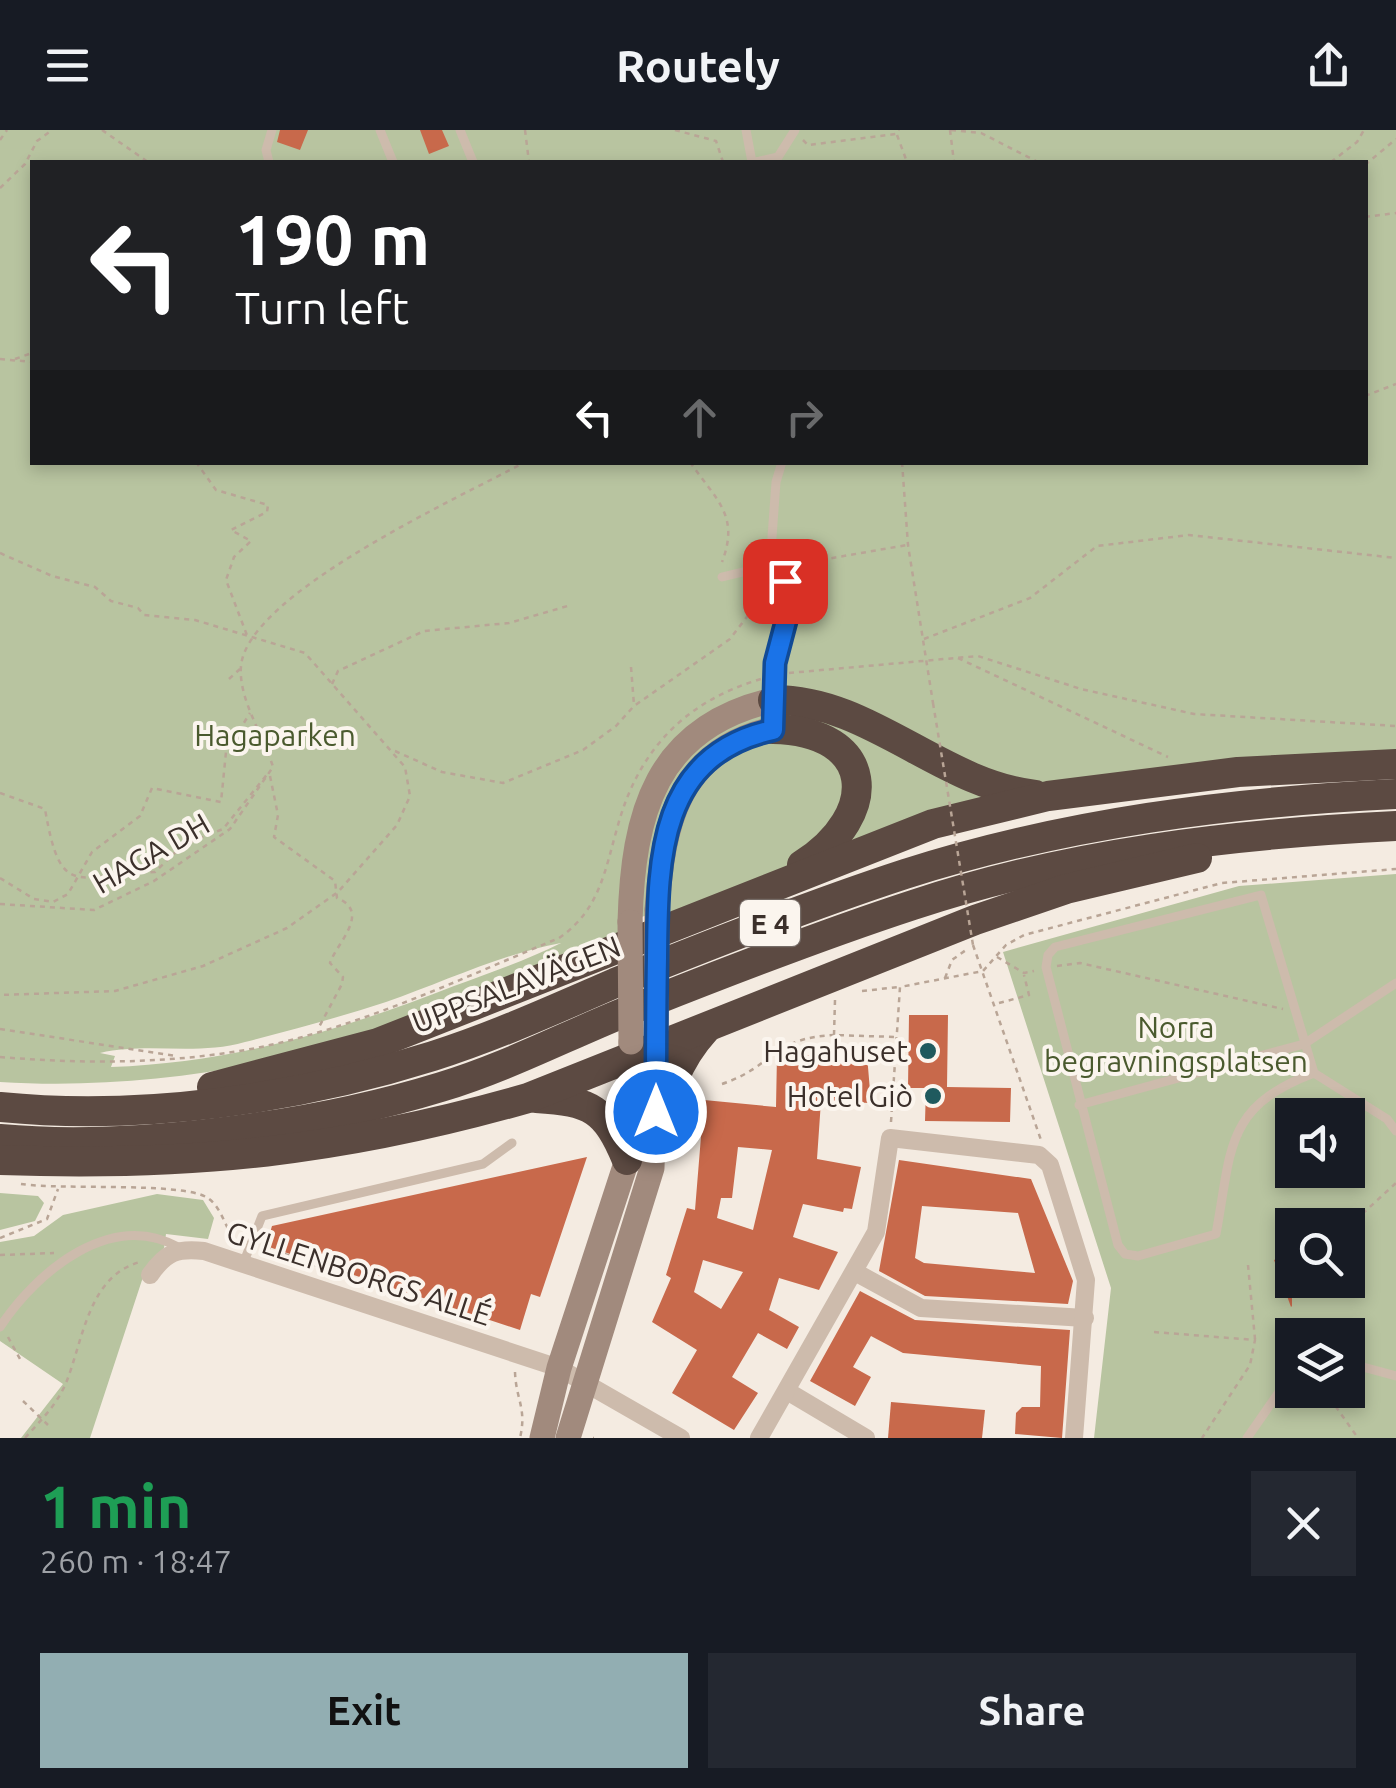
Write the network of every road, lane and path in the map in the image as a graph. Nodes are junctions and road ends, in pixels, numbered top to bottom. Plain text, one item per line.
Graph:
1 (7, 130) edge
2 (52, 130) edge
3 (102, 130) edge
4 (272, 130) edge
5 (380, 130) edge
6 (460, 130) edge
7 (525, 130) edge
8 (675, 130) edge
9 (746, 130) edge
10 (950, 130) edge
11 (1364, 130) edge
12 (795, 131) edge
13 (898, 132) edge
14 (1396, 139) edge
15 (0, 140) edge
16 (145, 160) edge
17 (268, 160) edge
18 (392, 160) edge
19 (472, 160) edge
20 (529, 160) edge
21 (722, 160) edge
22 (754, 160) edge
23 (764, 160) edge
24 (906, 160) edge
25 (954, 160) edge
26 (1034, 160) edge
27 (1334, 160) edge
28 (1368, 162) edge
29 (0, 188) edge
30 (1396, 213) edge
31 (1368, 218) edge
32 (30, 354) edge
33 (0, 359) edge
34 (11, 360) junction
35 (30, 362) edge
36 (1396, 384) edge
37 (1368, 395) edge
38 (198, 465) edge
39 (520, 465) edge
40 (692, 465) edge
41 (782, 465) edge
42 (902, 465) edge
43 (908, 545) junction
44 (0, 553) edge
45 (1396, 558) edge
46 (763, 566) junction
47 (777, 568) junction
48 (722, 577) joint
49 (571, 606) dead end
50 (249, 639) junction
51 (924, 639) junction
52 (957, 657) junction
53 (927, 661) junction
54 (631, 666) dead end
55 (240, 668) junction
56 (230, 679) dead end
57 (332, 684) junction
58 (773, 701) junction
59 (634, 706) junction
60 (251, 712) junction
61 (1396, 726) edge
62 (392, 750) junction
63 (1174, 760) dead end
64 (1396, 764) edge
65 (273, 767) junction
66 (270, 775) junction
67 (0, 793) edge
68 (1396, 794) edge
69 (1048, 796) junction
70 (1396, 826) edge
71 (1281, 832) junction
72 (78, 876) junction
73 (0, 878) edge
74 (338, 892) junction
75 (748, 896) junction
76 (0, 904) edge
77 (973, 945) junction
78 (996, 956) dead end
79 (1046, 968) junction
80 (983, 971) junction
81 (1024, 973) junction
82 (944, 980) junction
83 (1396, 983) edge
84 (900, 987) junction
85 (0, 995) edge
86 (835, 1000) junction
87 (996, 1004) junction
88 (821, 1006) dead end
89 (1294, 1012) junction
90 (0, 1029) edge
91 (318, 1029) junction
92 (706, 1030) junction
93 (834, 1035) junction
94 (898, 1037) junction
95 (644, 1043) junction
96 (1304, 1044) junction
97 (0, 1057) edge
98 (183, 1057) junction
99 (1314, 1073) junction
100 (722, 1084) dead end
101 (528, 1098) junction
102 (1079, 1104) junction
103 (0, 1107) edge
104 (158, 1107) junction
105 (1396, 1131) edge
106 (890, 1138) junction
107 (0, 1139) edge
108 (512, 1143) dead end
109 (655, 1144) junction
110 (0, 1160) edge
111 (627, 1160) junction
112 (1050, 1165) junction
113 (1396, 1182) edge
114 (19, 1184) dead end
115 (58, 1190) junction
116 (1365, 1211) edge
117 (0, 1238) edge
118 (250, 1241) junction
119 (76, 1252) junction
120 (172, 1252) junction
121 (0, 1255) edge
122 (243, 1264) junction
123 (1248, 1265) dead end
124 (855, 1272) junction
125 (150, 1274) dead end
126 (1085, 1318) junction
127 (2, 1325) edge
128 (1154, 1332) dead end
129 (1255, 1340) junction
130 (20, 1359) dead end
131 (559, 1368) junction
132 (1365, 1368) edge
133 (1396, 1376) edge
134 (584, 1381) junction
135 (516, 1386) dead end
136 (787, 1391) junction
137 (1275, 1398) edge
138 (22, 1401) dead end
139 (1337, 1408) edge
140 (47, 1422) junction
141 (24, 1438) edge
142 (520, 1438) edge
143 (542, 1438) edge
144 (568, 1438) edge
145 (680, 1438) edge
146 (759, 1438) edge
147 (866, 1438) edge
148 (1074, 1438) edge
149 (1202, 1438) edge
150 (1246, 1438) edge
151 (1358, 1438) edge

1 - 15 path
2 - 29 path
3 - 16 path
4 - 17 lane
5 - 18 lane
6 - 19 lane
7 - 20 path
8 - 21 path
9 - 22 lane
10 - 25 path
10 - 26 path
11 - 27 path
12 - 13 path
12 - 23 lane
13 - 24 path
14 - 28 path
30 - 31 path
32 - 34 path
33 - 34 path
34 - 35 path
36 - 37 path
38 - 50 path
39 - 50 path
40 - 48 path
41 - 47 lane
42 - 43 path
43 - 47 path
43 - 51 path
44 - 50 path
45 - 51 path
46 - 47 lane
46 - 48 lane
46 - 59 path
47 - 58 lane
49 - 57 path
50 - 55 path
50 - 57 path
51 - 53 path
52 - 53 path
52 - 61 path
52 - 63 path
53 - 58 path
53 - 77 path, bridge
54 - 59 path
55 - 56 path
55 - 60 path
57 - 62 path
58 - 69 highway
58 - 75 highway
58 - 91 path
58 - 95 main road, bridge
58 - 95 main road, bridge
59 - 62 path
60 - 65 path
60 - 72 path
62 - 74 path
64 - 69 highway
65 - 66 path, HAGA DH
65 - 72 path
66 - 74 path
66 - 76 path, HAGA DH
67 - 72 path
68 - 104 highway, UPPSALAVÄGEN / E 4
69 - 75 highway
70 - 71 highway, E 4
71 - 92 highway
71 - 107 highway, E 4
72 - 73 path
74 - 85 path
74 - 91 path
75 - 104 highway
77 - 80 path
77 - 82 path
78 - 81 path
79 - 81 path
79 - 89 path
79 - 89 lane
79 - 102 lane
80 - 82 path
80 - 87 path
81 - 87 path
82 - 84 path
83 - 96 lane
84 - 86 path
84 - 94 path
86 - 88 path
86 - 93 path
87 - 112 path
89 - 96 lane
90 - 98 path
91 - 98 path
92 - 95 highway
92 - 109 highway
93 - 94 path
93 - 100 path
94 - 106 path
95 - 101 highway
95 - 109 main road
95 - 111 main road
96 - 99 lane
96 - 102 lane
97 - 98 path
99 - 102 lane
99 - 105 lane
101 - 110 highway
101 - 111 highway
103 - 104 highway, UPPSALAVÄGEN / E 4
106 - 112 street
106 - 124 street
108 - 118 lane
109 - 134 main road
111 - 131 main road
112 - 126 street
113 - 116 path
114 - 115 path
115 - 117 path
115 - 118 path
118 - 122 lane
119 - 120 lane
119 - 121 path
119 - 127 lane
120 - 122 street, GYLLENBORGS ALLÉ
120 - 125 street
120 - 140 path
122 - 131 street, GYLLENBORGS ALLÉ
123 - 129 path
124 - 126 street
124 - 136 street
126 - 148 street
127 - 130 path
128 - 129 path
129 - 149 path
131 - 134 street, GYLLENBORGS ALLÉ
131 - 143 main road
132 - 133 lane
134 - 144 main road
134 - 145 street, GYLLENBORGS ALLÉ
135 - 142 path
136 - 146 street
136 - 147 street
137 - 150 lane
138 - 140 path
139 - 151 path
140 - 141 path

